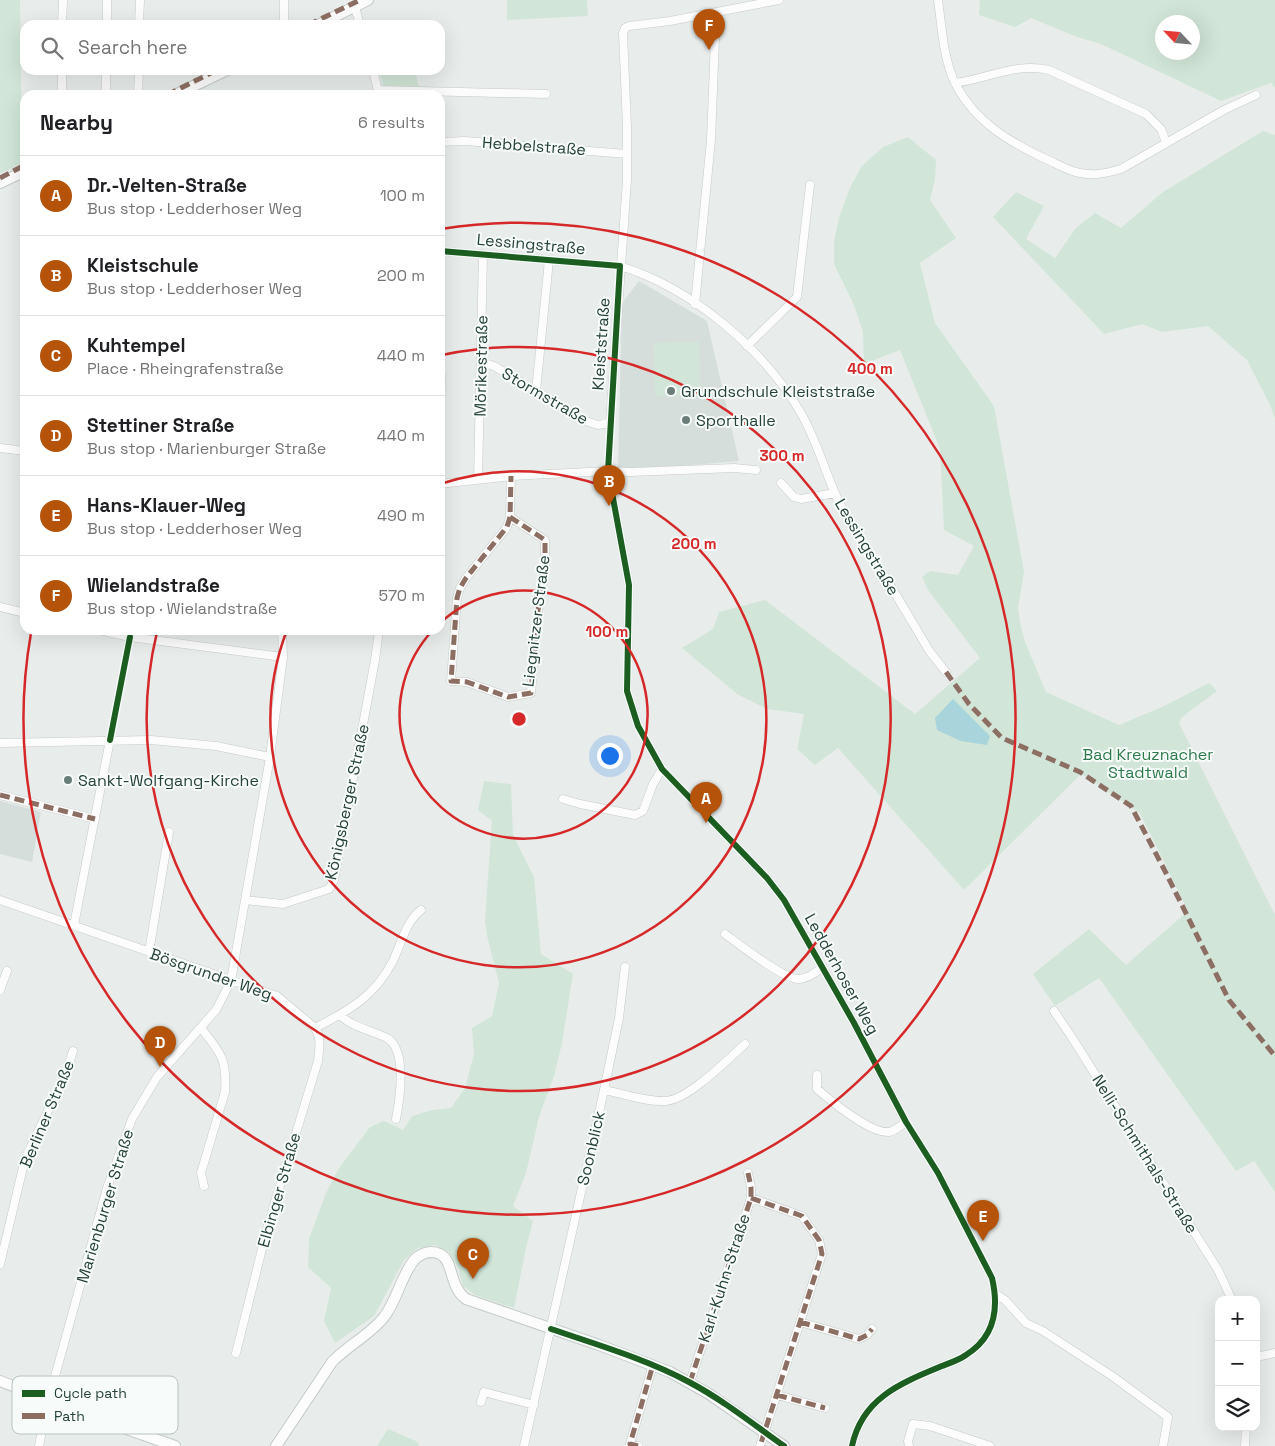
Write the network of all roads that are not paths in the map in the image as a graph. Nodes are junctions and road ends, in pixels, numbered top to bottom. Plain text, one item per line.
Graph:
1 (63, 0) edge
2 (107, 0) edge
3 (140, 0) edge
4 (284, 0) edge
5 (368, 0) edge
6 (779, 0) edge
7 (938, 0) edge
8 (355, 7) junction
9 (716, 13) junction
10 (62, 20) edge
11 (107, 20) edge
12 (139, 20) edge
13 (284, 20) edge
14 (328, 20) edge
15 (359, 20) edge
16 (62, 75) edge
17 (106, 75) edge
18 (139, 75) edge
19 (217, 75) edge
20 (374, 75) edge
21 (955, 83) junction
22 (62, 90) edge
23 (106, 90) edge
24 (138, 90) edge
25 (185, 90) edge
26 (378, 90) edge
27 (445, 93) edge
28 (546, 94) dead end
29 (1256, 95) dead end
30 (445, 142) edge
31 (1166, 142) junction
32 (628, 154) junction
33 (20, 173) edge
34 (0, 183) edge
35 (810, 185) dead end
36 (445, 250) edge
37 (483, 254) junction
38 (549, 260) junction
39 (620, 266) junction
40 (695, 304) junction
41 (747, 346) junction
42 (481, 362) junction
43 (536, 391) junction
44 (610, 423) joint
45 (0, 448) edge
46 (20, 450) edge
47 (756, 470) dead end
48 (608, 471) junction
49 (511, 476) junction
50 (478, 479) junction
51 (445, 483) edge
52 (781, 483) dead end
53 (835, 493) junction
54 (510, 518) junction
55 (0, 607) edge
56 (20, 612) edge
57 (144, 635) edge
58 (282, 635) edge
59 (378, 635) edge
60 (283, 657) junction
61 (946, 672) dead end
62 (110, 740) junction
63 (0, 743) edge
64 (270, 757) junction
65 (662, 769) junction
66 (0, 795) edge
67 (563, 799) dead end
68 (95, 819) junction
69 (169, 832) dead end
70 (0, 900) edge
71 (245, 900) junction
72 (421, 910) dead end
73 (74, 925) junction
74 (725, 934) dead end
75 (149, 952) junction
76 (625, 967) dead end
77 (823, 967) junction
78 (7, 971) dead end
79 (231, 981) junction
80 (0, 990) edge
81 (1054, 1011) dead end
82 (340, 1015) junction
83 (201, 1028) junction
84 (315, 1028) junction
85 (745, 1044) dead end
86 (73, 1051) dead end
87 (817, 1075) dead end
88 (604, 1090) junction
89 (396, 1119) dead end
90 (906, 1122) junction
91 (748, 1173) dead end
92 (204, 1186) dead end
93 (751, 1198) junction
94 (0, 1264) edge
95 (996, 1294) junction
96 (1230, 1296) edge
97 (800, 1322) junction
98 (551, 1329) junction
99 (872, 1329) dead end
100 (236, 1353) dead end
101 (1275, 1353) edge
102 (1260, 1356) edge
103 (653, 1365) junction
104 (56, 1376) edge
105 (0, 1381) edge
106 (690, 1382) junction
107 (12, 1386) edge
108 (777, 1395) junction
109 (481, 1402) dead end
110 (534, 1405) junction
111 (825, 1408) dead end
112 (1246, 1431) edge
113 (764, 1432) junction
114 (142, 1434) edge
115 (175, 1446) edge
116 (276, 1446) edge
117 (524, 1446) edge
118 (638, 1446) edge
119 (760, 1446) edge
120 (784, 1446) edge
121 (852, 1446) edge
122 (909, 1446) edge
123 (990, 1446) edge
124 (1163, 1446) edge
125 (1245, 1446) edge

1 - 10 street
2 - 11 street
3 - 12 street
4 - 13 street
5 - 8 street
6 - 9 street
7 - 21 street
8 - 14 street
8 - 15 street
9 - 32 street, Kleiststraße
9 - 40 street
16 - 22 street
17 - 23 street
18 - 24 street
19 - 25 street
20 - 26 street
21 - 31 street
21 - 31 street
27 - 28 street
29 - 31 street
30 - 32 street, Hebbelstraße
32 - 39 street, Kleiststraße
33 - 34 street
35 - 41 street
36 - 37 street, Lessingstraße
37 - 38 street, Lessingstraße
37 - 42 street, Mörikestraße
38 - 39 street, Lessingstraße
38 - 43 street
39 - 40 street, Lessingstraße
39 - 44 street, Kleiststraße
40 - 41 street, Lessingstraße
41 - 53 street, Lessingstraße
42 - 43 street, Stormstraße
42 - 50 street, Mörikestraße
43 - 44 street, Stormstraße
45 - 46 street
47 - 48 street
48 - 49 street
48 - 65 street, Ledderhoser Weg
49 - 50 street
49 - 54 street
50 - 51 street
52 - 53 street
53 - 61 street, Lessingstraße
54 - 54 street, Liegnitzer Straße
55 - 56 street
57 - 60 street
58 - 60 street, Marienburger Straße
59 - 71 street, Königsberger Straße
60 - 64 street, Marienburger Straße
62 - 63 street
62 - 64 street
62 - 68 street
64 - 71 street, Marienburger Straße
65 - 67 street
65 - 77 street, Ledderhoser Weg
66 - 68 street
68 - 73 street
69 - 75 street
70 - 73 street, Bösgrunder Weg
71 - 79 street, Marienburger Straße
72 - 82 street
73 - 75 street, Bösgrunder Weg
74 - 77 street
75 - 79 street, Bösgrunder Weg
76 - 88 street, Soonblick
77 - 90 street, Ledderhoser Weg
78 - 80 street
79 - 83 street, Marienburger Straße
79 - 84 street, Bösgrunder Weg
81 - 96 street, Nelli-Schmithals-Straße
82 - 84 street
82 - 89 street
83 - 92 street
83 - 104 street, Marienburger Straße
84 - 100 street, Elbinger Straße
85 - 88 street
86 - 94 street, Berliner Straße
87 - 90 street
88 - 98 street, Soonblick
90 - 95 street, Ledderhoser Weg
91 - 93 street, Karl-Kuhn-Straße
93 - 97 street
93 - 106 street, Karl-Kuhn-Straße
95 - 121 street, Ledderhoser Weg
95 - 124 street
97 - 99 street
97 - 108 street
98 - 103 street
98 - 110 street, Soonblick
98 - 116 street
101 - 102 street
103 - 106 street
103 - 118 street
105 - 107 street
106 - 113 street
108 - 111 street
108 - 113 street
109 - 110 street
110 - 117 street, Soonblick
112 - 125 street
113 - 119 street
113 - 120 street
114 - 115 street
122 - 123 street

